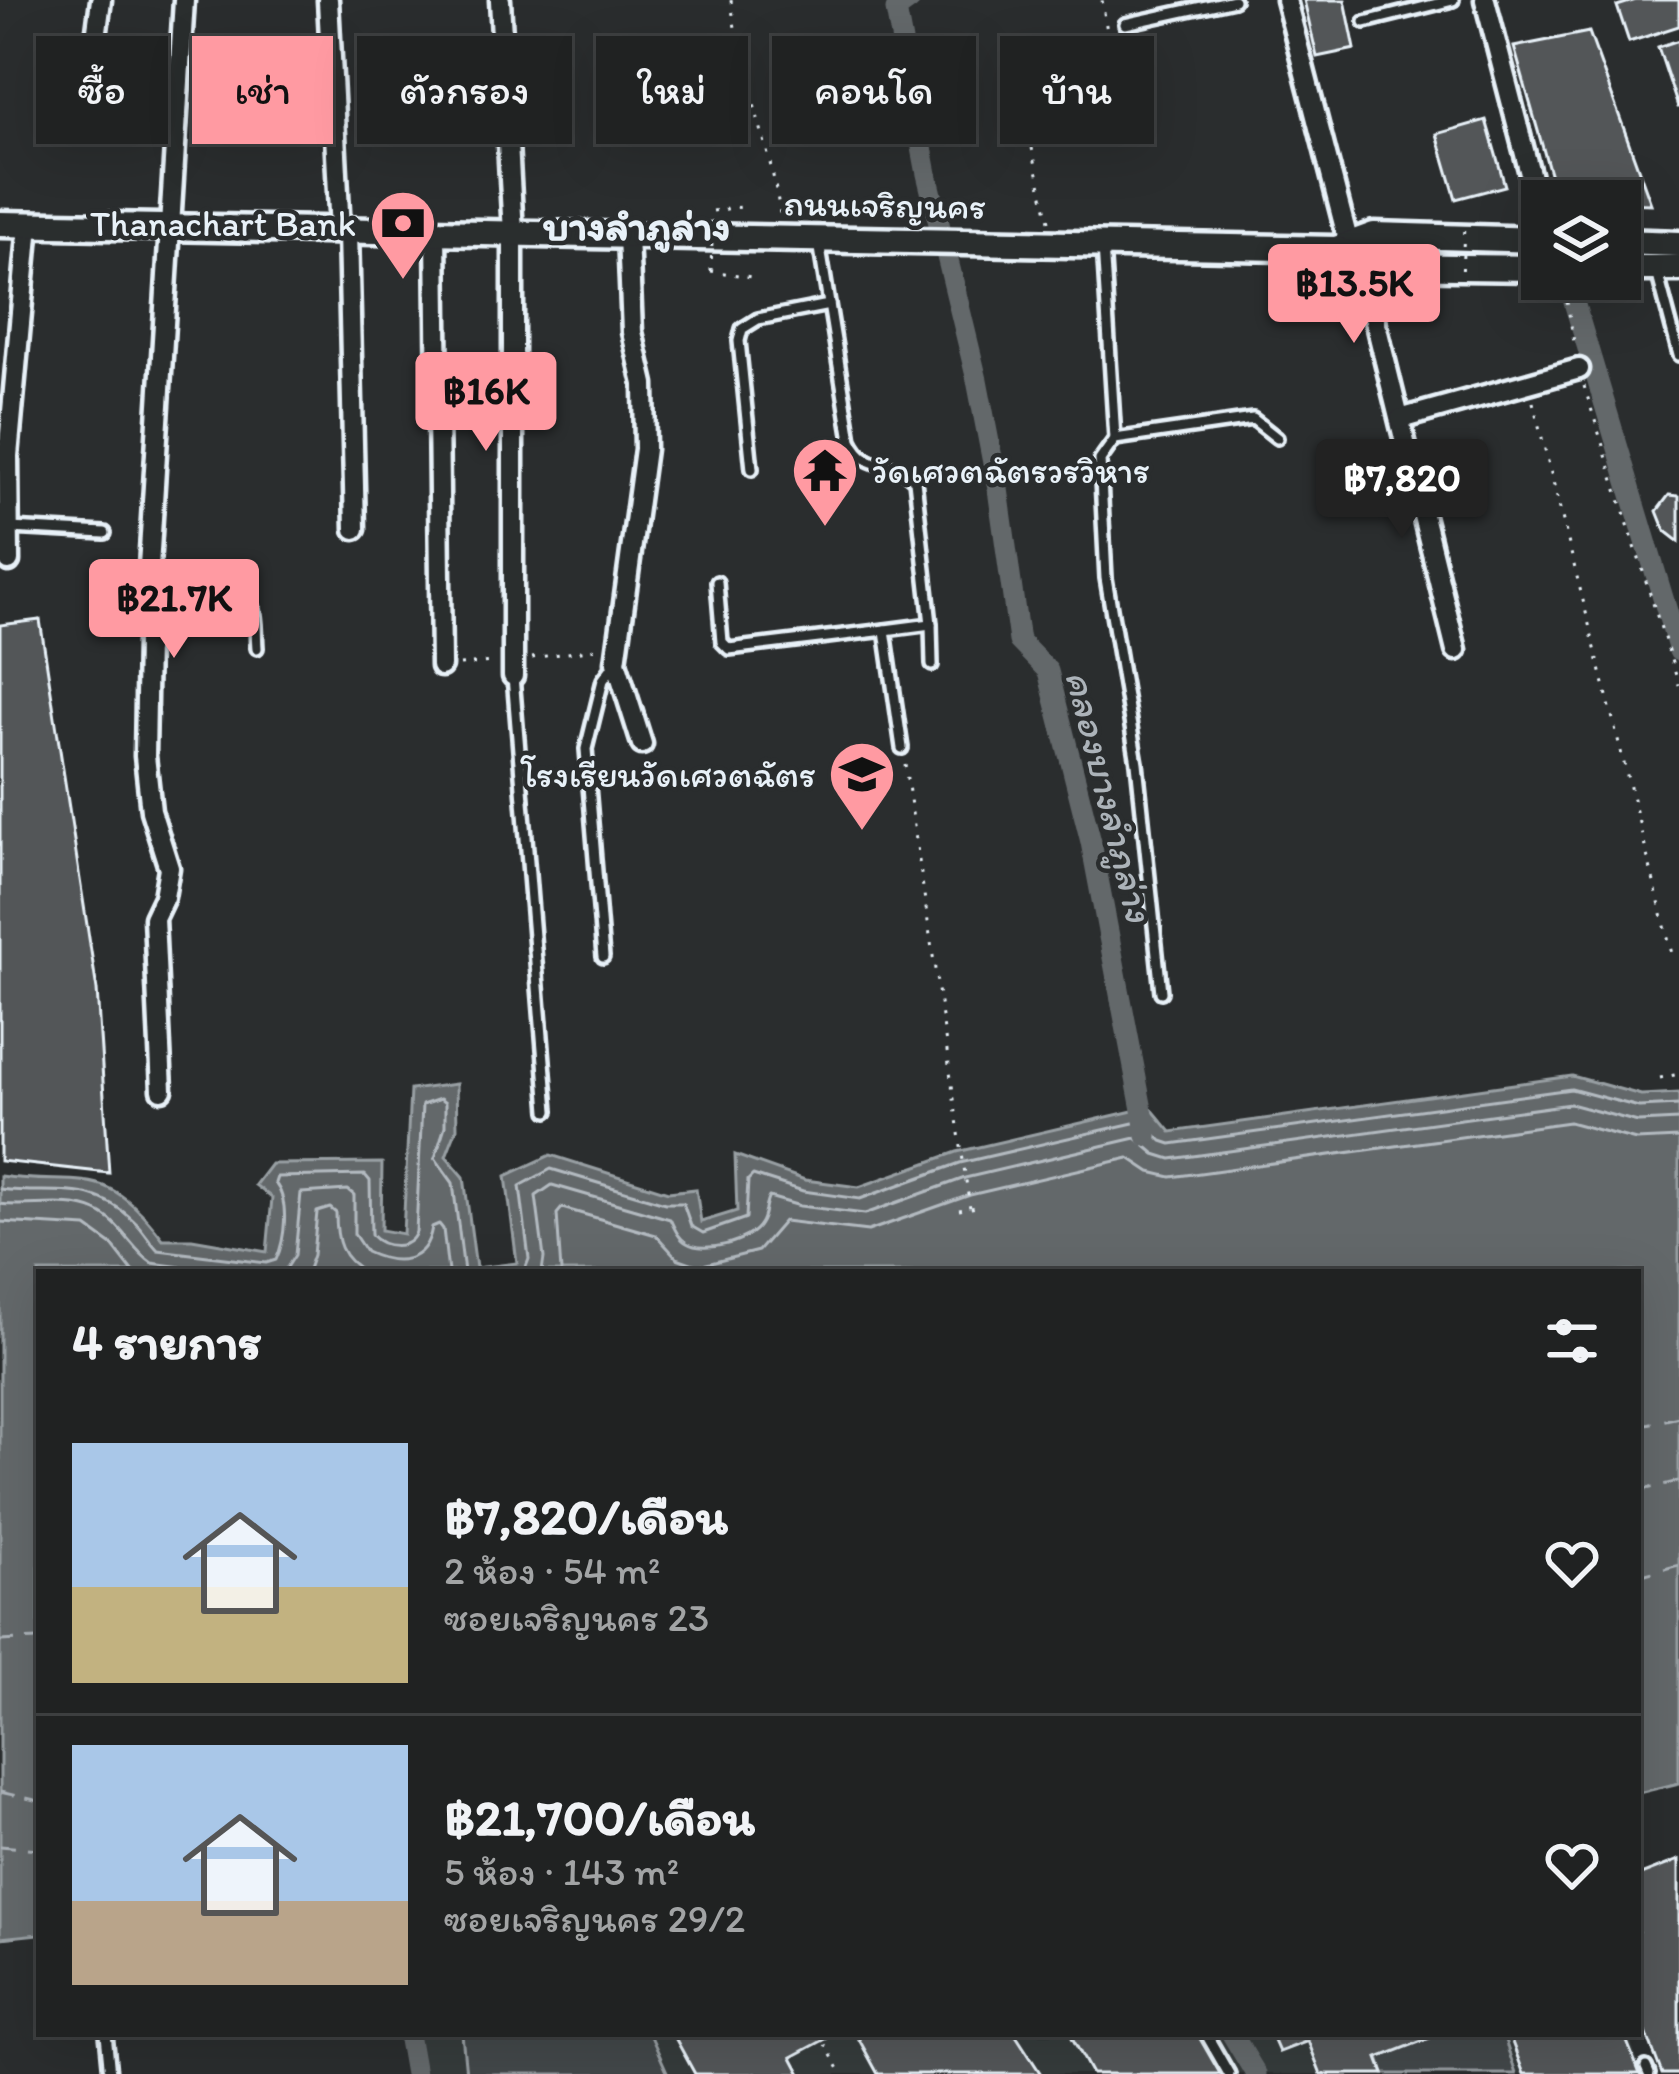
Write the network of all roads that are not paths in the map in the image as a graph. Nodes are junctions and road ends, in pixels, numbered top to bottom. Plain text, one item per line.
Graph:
1 (100, 0) edge
2 (184, 0) edge
3 (328, 0) edge
4 (500, 0) edge
5 (1234, 0) edge
6 (1286, 0) edge
7 (1453, 0) edge
8 (1485, 0) edge
9 (1365, 22) dead end
10 (1125, 24) dead end
11 (176, 123) junction
12 (1532, 180) edge
13 (0, 224) edge
14 (29, 224) junction
15 (171, 227) junction
16 (344, 231) junction
17 (513, 232) junction
18 (436, 233) junction
19 (628, 235) junction
20 (1521, 239) edge
21 (818, 240) junction
22 (1641, 243) edge
23 (1679, 244) edge
24 (1103, 245) junction
25 (1348, 251) junction
26 (1521, 268) edge
27 (1668, 268) edge
28 (829, 305) junction
29 (1679, 355) edge
30 (1579, 369) road end
31 (1400, 418) junction
32 (1277, 438) dead end
33 (1115, 439) junction
34 (752, 469) dead end
35 (10, 528) junction
36 (355, 529) dead end
37 (105, 532) dead end
38 (4, 564) edge
39 (717, 582) dead end
40 (148, 583) junction
41 (932, 624) junction
42 (885, 630) junction
43 (257, 648) dead end
44 (1456, 650) dead end
45 (616, 662) junction
46 (932, 665) dead end
47 (440, 666) dead end
48 (513, 676) joint
49 (642, 744) dead end
50 (902, 748) road end
51 (603, 957) dead end
52 (1161, 992) dead end
53 (162, 1090) dead end
54 (548, 1111) dead end
55 (106, 2037) edge
56 (1208, 2037) edge
57 (110, 2074) edge
58 (1229, 2074) edge

1 - 11 street
2 - 11 street
3 - 16 street
4 - 17 street
5 - 10 lane
6 - 25 street
7 - 9 lane
8 - 12 street
11 - 15 street
13 - 14 main road, ถนนเจริญนคร
14 - 15 main road, ถนนเจริญนคร
14 - 35 street
15 - 16 main road, ถนนเจริญนคร
15 - 40 street
16 - 18 main road, ถนนเจริญนคร
16 - 36 street
17 - 18 main road, ถนนเจริญนคร
17 - 19 main road, ถนนเจริญนคร
17 - 48 street
18 - 47 street
19 - 21 main road, ถนนเจริญนคร
19 - 45 street
20 - 25 main road, ถนนเจริญนคร
21 - 24 main road, ถนนเจริญนคร
21 - 28 lane
22 - 23 main road
24 - 25 main road, ถนนเจริญนคร
24 - 33 lane
25 - 26 main road, ถนนเจริญนคร
25 - 31 street
27 - 29 lane
28 - 34 lane
28 - 41 lane
30 - 31 street
31 - 44 street
32 - 33 lane
33 - 52 lane
35 - 37 lane
35 - 38 street
39 - 42 lane
40 - 43 lane
40 - 53 street
41 - 42 lane
41 - 46 lane
42 - 50 lane
45 - 49 street
45 - 51 lane
48 - 54 lane
55 - 57 lane
56 - 58 lane

